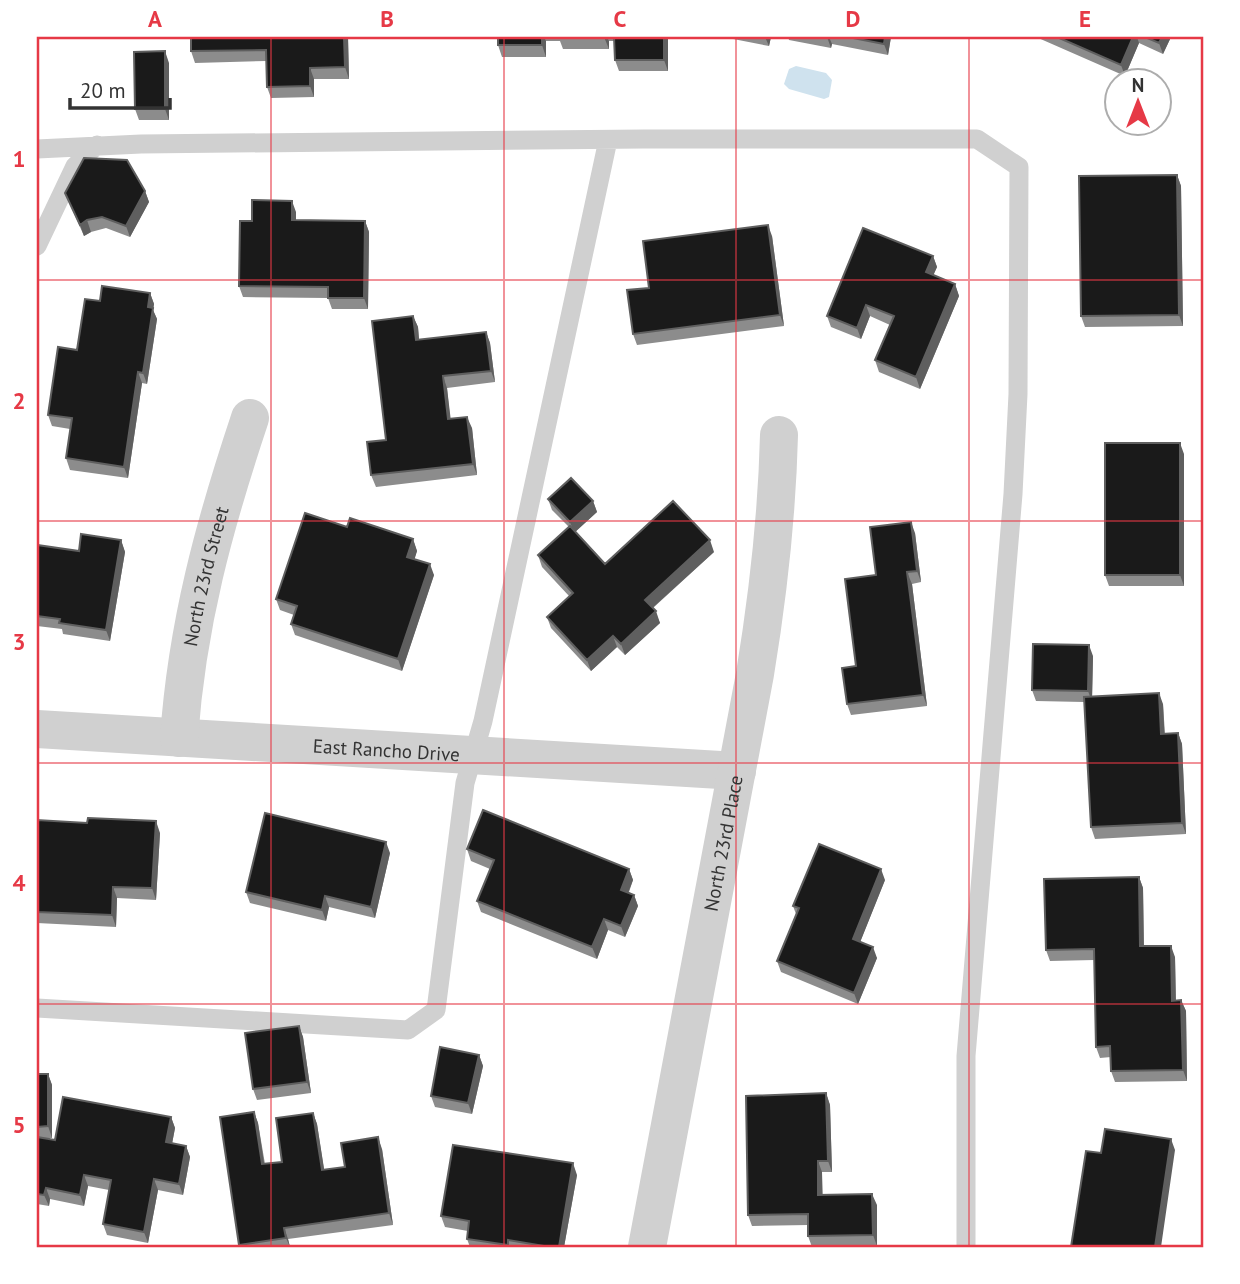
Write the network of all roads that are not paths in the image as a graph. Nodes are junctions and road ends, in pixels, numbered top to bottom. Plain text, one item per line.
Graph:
1 (608, 140) junction
2 (96, 145) junction
3 (37, 149) edge
4 (37, 246) edge
5 (250, 418) dead end
6 (779, 435) dead end
7 (37, 729) edge
8 (179, 738) junction
9 (473, 757) junction
10 (737, 771) junction
11 (37, 1008) edge
12 (647, 1247) edge
13 (966, 1247) edge

1 - 2 lane
1 - 9 lane
1 - 13 lane
2 - 3 lane
2 - 4 lane
5 - 8 street, North 23rd Street
6 - 10 street, North 23rd Place
7 - 8 street, East Rancho Drive
8 - 9 street, East Rancho Drive
9 - 10 street, East Rancho Drive
9 - 11 lane
10 - 12 street, North 23rd Place

